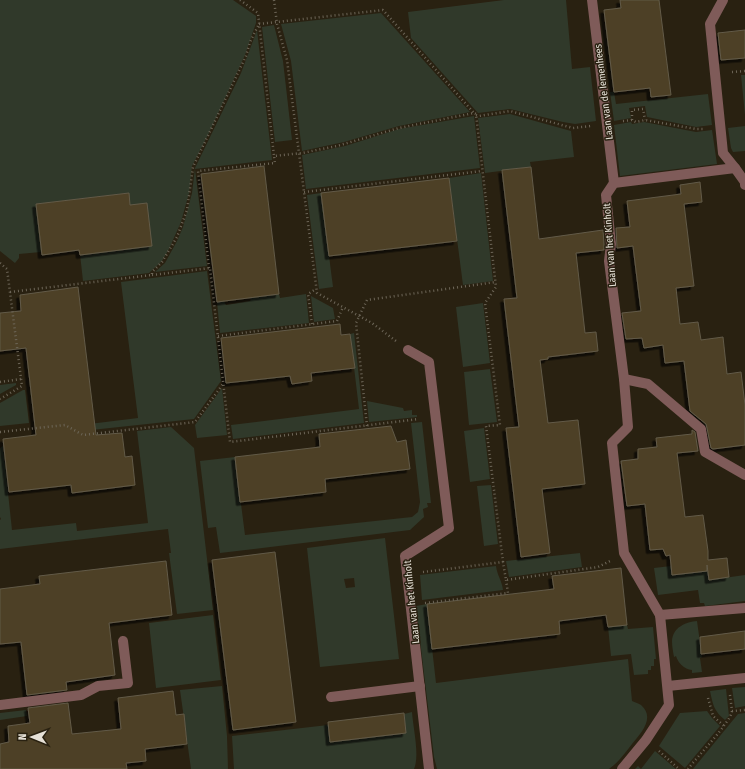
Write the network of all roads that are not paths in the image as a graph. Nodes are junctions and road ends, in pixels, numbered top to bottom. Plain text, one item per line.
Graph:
1 (592, 0) edge
2 (724, 0) edge
3 (735, 168) junction
4 (614, 183) junction
5 (745, 185) edge
6 (408, 350) road end
7 (624, 379) junction
8 (745, 475) edge
9 (745, 608) edge
10 (660, 615) junction
11 (123, 641) dead end
12 (745, 678) edge
13 (420, 686) junction
14 (668, 686) junction
15 (331, 697) dead end
16 (0, 705) edge
17 (429, 769) edge
18 (622, 769) edge

1 - 4 street, Laan van de Iemenhees
2 - 3 street
3 - 4 street
3 - 5 street
4 - 7 street, Laan van het Kinholt
6 - 13 street, Laan van het Kinholt
7 - 8 street
7 - 10 street, Laan van het Kinholt
9 - 10 street
10 - 14 street, Laan van het Kinholt
11 - 16 street
12 - 14 street
13 - 15 street
13 - 17 street, Laan van het Kinholt
14 - 18 street, Laan van het Kinholt

